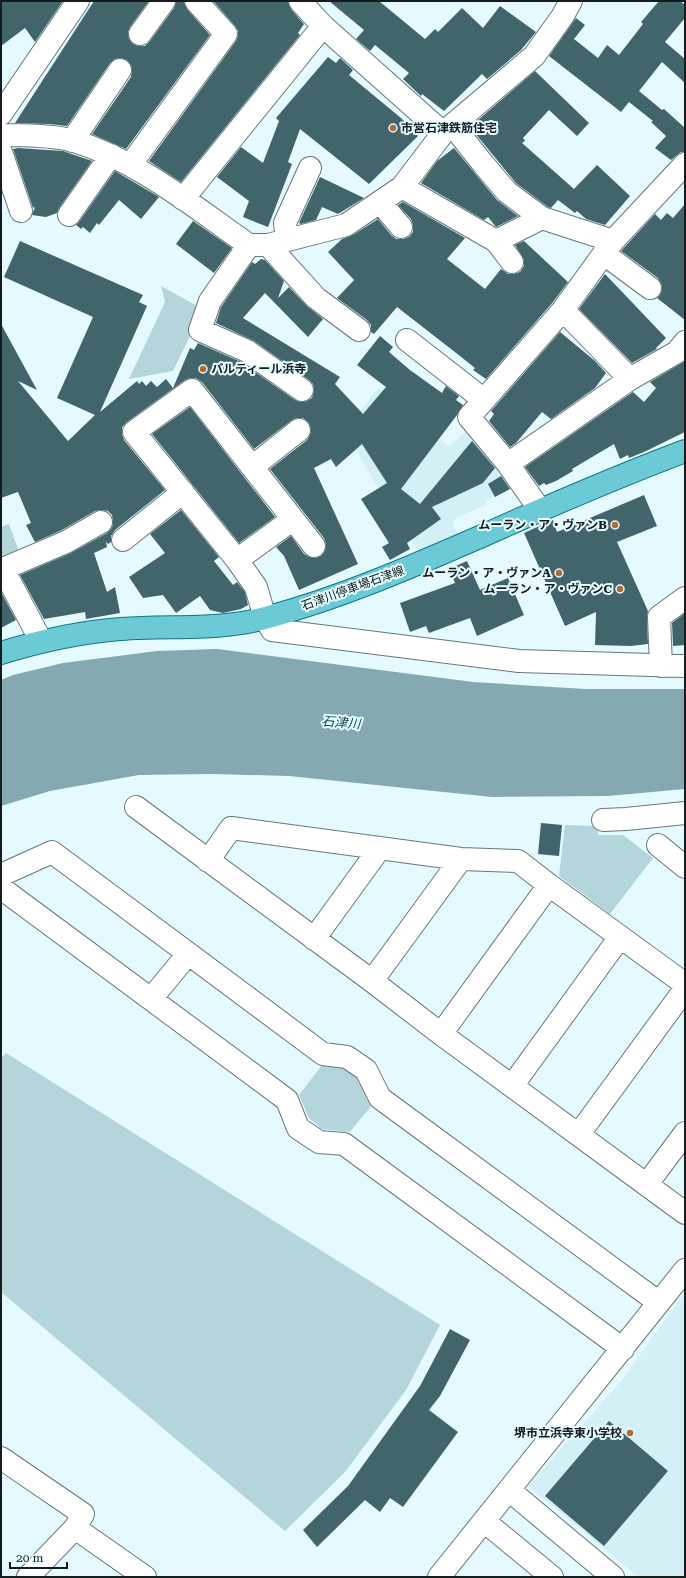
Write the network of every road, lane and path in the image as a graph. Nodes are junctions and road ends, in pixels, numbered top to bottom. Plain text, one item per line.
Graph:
1 (78, 1) edge
2 (164, 1) edge
3 (196, 1) edge
4 (300, 1) edge
5 (570, 1) edge
6 (323, 26) junction
7 (140, 34) dead end
8 (120, 70) dead end
9 (1, 114) edge
10 (448, 129) junction
11 (1, 135) edge
12 (72, 141) junction
13 (1, 152) edge
14 (111, 155) junction
15 (131, 164) junction
16 (685, 164) edge
17 (310, 168) dead end
18 (402, 187) junction
19 (183, 199) junction
20 (380, 202) junction
21 (21, 211) dead end
22 (69, 215) dead end
23 (542, 218) junction
24 (401, 227) dead end
25 (496, 241) junction
26 (268, 243) junction
27 (608, 247) junction
28 (512, 262) dead end
29 (650, 288) dead end
30 (563, 310) junction
31 (359, 330) dead end
32 (407, 340) dead end
33 (685, 342) edge
34 (630, 379) junction
35 (302, 390) dead end
36 (484, 400) junction
37 (300, 430) dead end
38 (685, 451) edge
39 (508, 464) junction
40 (252, 467) junction
41 (183, 492) junction
42 (540, 510) junction
43 (293, 519) junction
44 (101, 522) dead end
45 (123, 540) dead end
46 (314, 546) dead end
47 (237, 560) junction
48 (685, 598) edge
49 (265, 618) junction
50 (41, 641) junction
51 (1, 653) edge
52 (661, 666) junction
53 (685, 666) edge
54 (136, 807) dead end
55 (685, 813) edge
56 (603, 820) dead end
57 (658, 845) dead end
58 (380, 848) junction
59 (461, 859) junction
60 (208, 861) junction
61 (685, 867) edge
62 (1, 874) edge
63 (549, 885) junction
64 (1, 888) edge
65 (620, 937) junction
66 (314, 939) junction
67 (188, 954) junction
68 (372, 981) junction
69 (685, 984) edge
70 (685, 989) edge
71 (151, 999) junction
72 (440, 1034) junction
73 (512, 1086) junction
74 (685, 1133) edge
75 (579, 1134) junction
76 (648, 1184) junction
77 (685, 1213) edge
78 (685, 1270) edge
79 (658, 1302) junction
80 (623, 1349) junction
81 (1, 1458) edge
82 (509, 1490) junction
83 (484, 1521) junction
84 (75, 1528) junction
85 (28, 1577) edge
86 (145, 1577) edge
87 (439, 1577) edge
88 (552, 1577) edge
89 (613, 1577) edge

1 - 9 street
2 - 7 street
3 - 15 street
4 - 6 street
5 - 10 street
6 - 10 street
6 - 19 street
8 - 12 street
10 - 18 street
10 - 23 street
11 - 12 street
12 - 14 street
13 - 21 street
14 - 15 street
14 - 22 street
15 - 19 street
16 - 27 street
17 - 26 street
18 - 20 street
18 - 25 street
19 - 26 street
20 - 24 street
20 - 26 street
23 - 25 street
23 - 27 street
25 - 28 street
26 - 31 street
26 - 35 street
27 - 29 street
27 - 30 street
30 - 34 street
30 - 36 street
32 - 36 street
33 - 34 street
34 - 39 street
36 - 39 street
37 - 40 street
38 - 42 main road, 石津川停車場石津線
39 - 42 street
40 - 41 street
40 - 43 street
41 - 45 street
41 - 47 street
42 - 49 main road, 石津川停車場石津線
43 - 46 street
43 - 47 street
44 - 50 street
47 - 49 street
48 - 52 street
49 - 50 main road, 石津川停車場石津線
49 - 52 street
50 - 51 main road, 石津川停車場石津線
52 - 53 street
54 - 60 street
55 - 56 street
57 - 61 street
58 - 59 street
58 - 60 street
58 - 66 street
59 - 63 street
59 - 68 street
60 - 66 street
62 - 67 street
63 - 65 street
63 - 72 street
64 - 71 street
65 - 69 street
65 - 73 street
66 - 68 street
67 - 71 street
67 - 79 street
68 - 72 street
70 - 75 street
71 - 80 street
72 - 73 street
73 - 75 street
74 - 76 street
75 - 76 street
76 - 77 street
78 - 79 street
79 - 80 street
80 - 82 street
81 - 84 street
82 - 83 street
82 - 89 street
83 - 87 street
83 - 88 street
84 - 85 street
84 - 86 street

